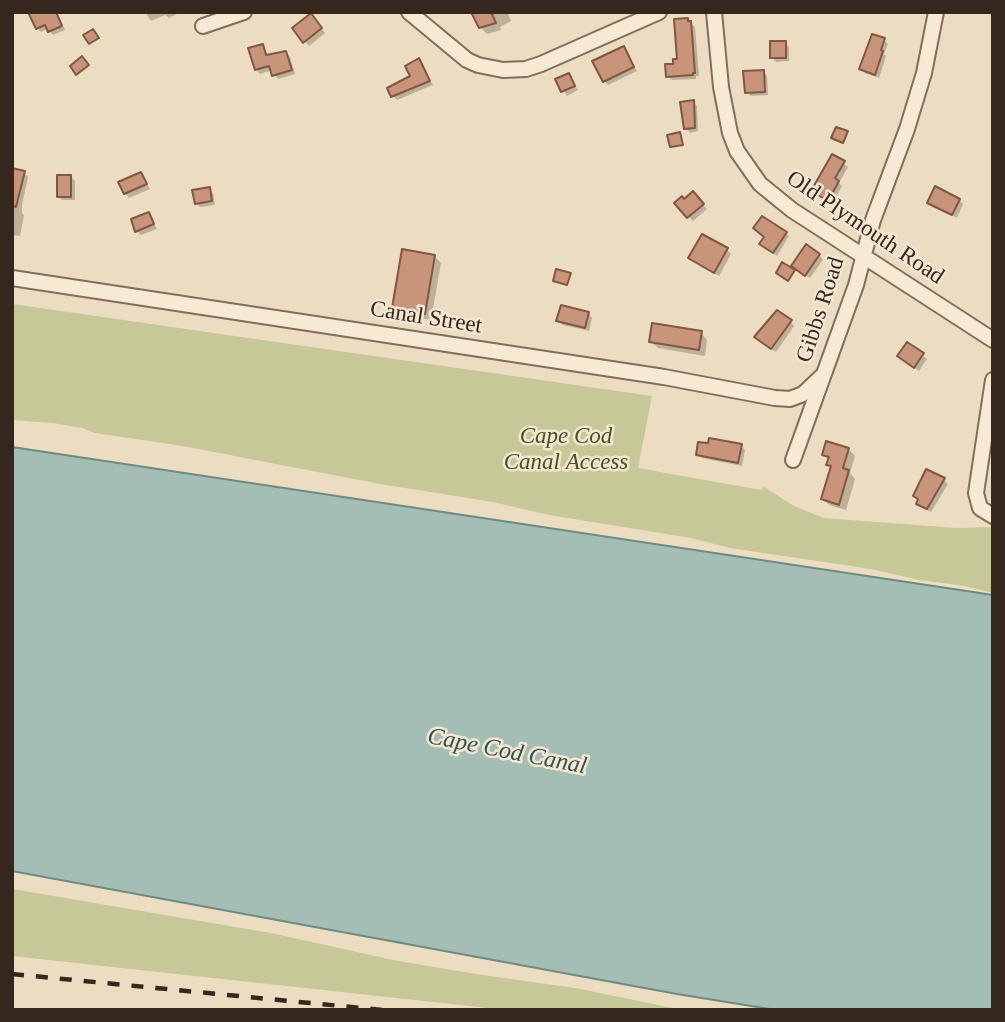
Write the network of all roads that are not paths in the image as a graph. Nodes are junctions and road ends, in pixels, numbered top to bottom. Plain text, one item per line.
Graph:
1 (244, 12) edge
2 (409, 12) edge
3 (659, 12) edge
4 (714, 12) edge
5 (936, 12) edge
6 (203, 26) dead end
7 (863, 255) junction
8 (12, 278) edge
9 (993, 340) edge
10 (823, 375) junction
11 (993, 380) edge
12 (793, 460) dead end
13 (993, 516) edge

1 - 6 street
2 - 3 street
4 - 7 street, Old Plymouth Road
5 - 7 street, Gibbs Road
7 - 9 street, Old Plymouth Road
7 - 10 street, Gibbs Road
8 - 10 street, Canal Street
10 - 12 street, Gibbs Road
11 - 13 street

